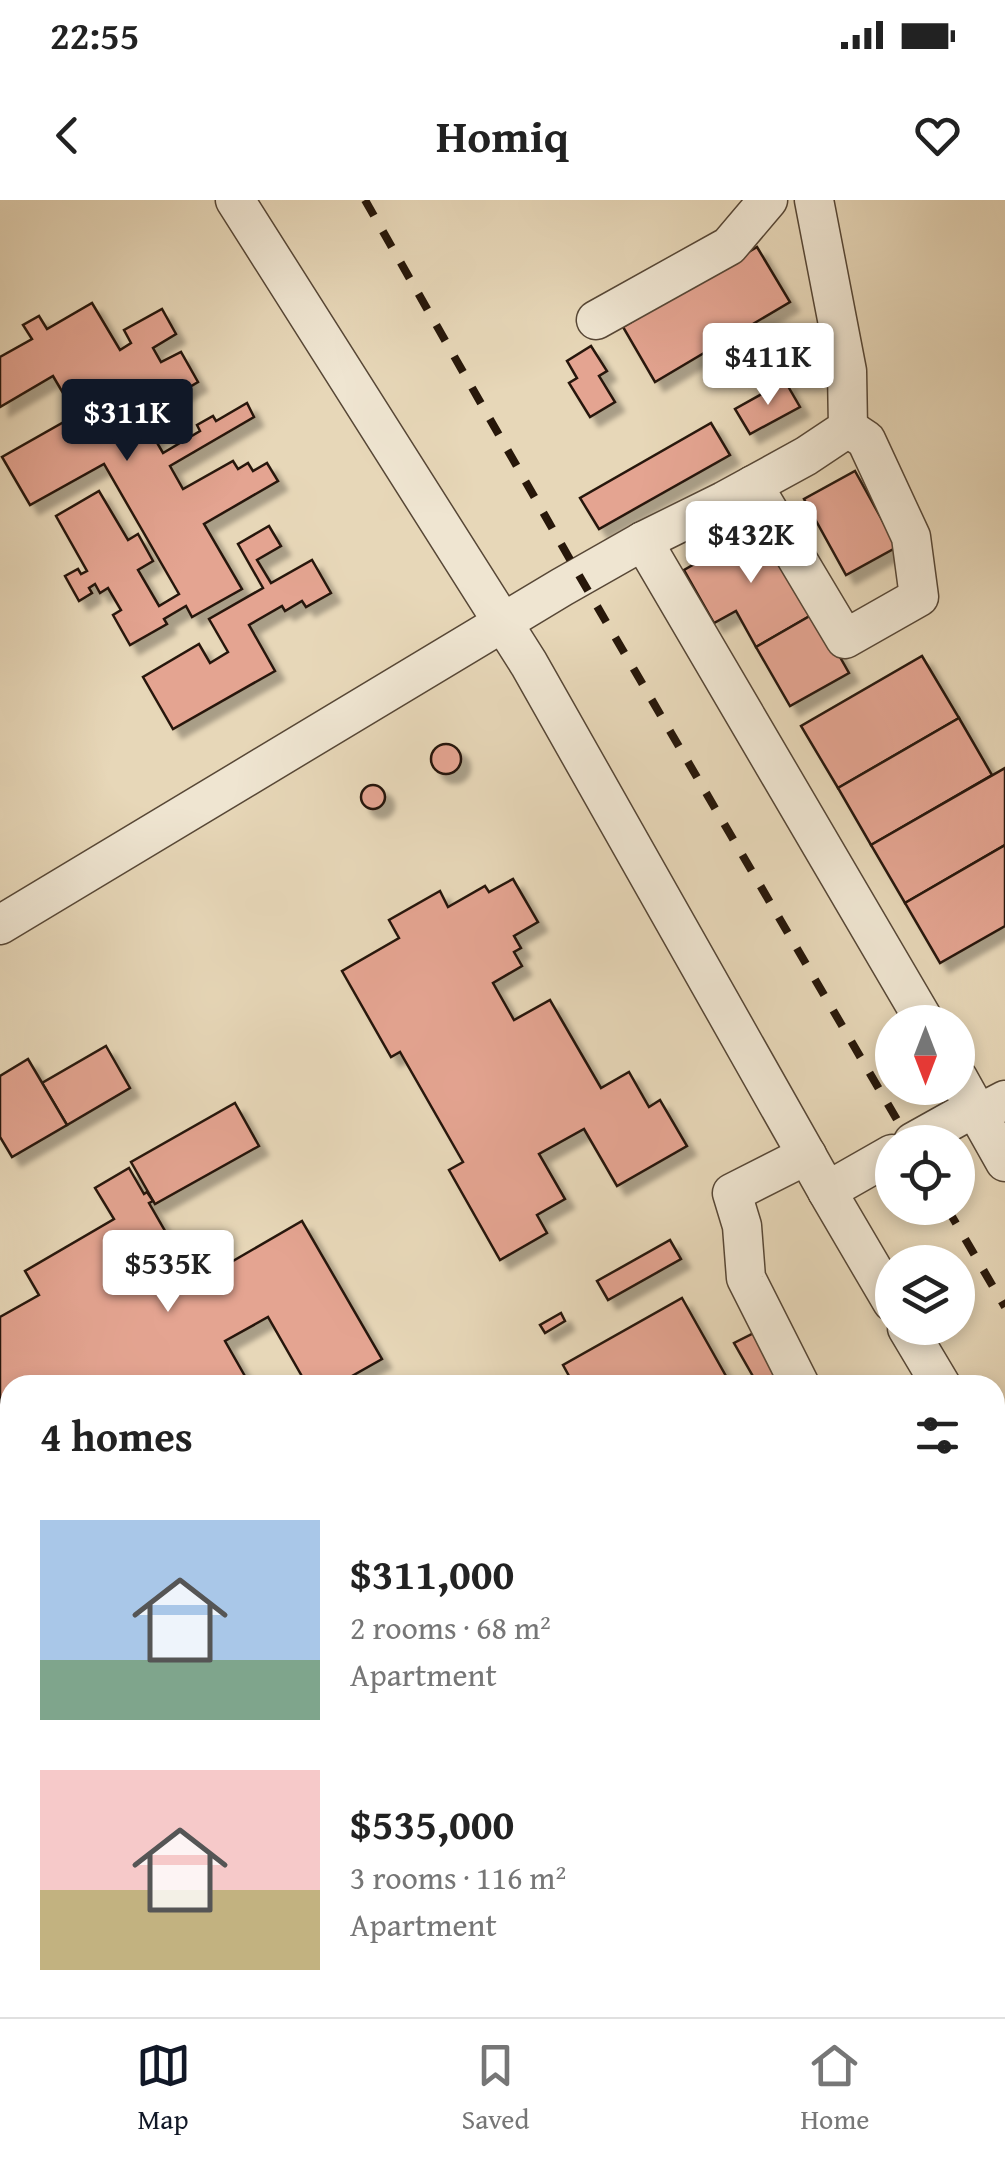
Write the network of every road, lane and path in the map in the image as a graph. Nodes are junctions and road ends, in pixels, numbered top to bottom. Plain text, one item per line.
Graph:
1 (235, 200) edge
2 (768, 200) edge
3 (814, 200) edge
4 (596, 320) dead end
5 (848, 428) junction
6 (753, 485) junction
7 (642, 542) junction
8 (502, 623) junction
9 (0, 925) edge
10 (915, 1005) edge
11 (979, 1100) edge
12 (940, 1125) edge
13 (807, 1155) junction
14 (1005, 1162) edge
15 (875, 1164) edge
16 (827, 1191) junction
17 (875, 1273) edge
18 (914, 1345) edge
19 (795, 1375) edge
20 (927, 1375) edge

1 - 8 lane
2 - 4 lane
3 - 5 lane
5 - 6 lane
5 - 6 lane
6 - 7 lane
7 - 8 lane
7 - 10 lane
8 - 9 lane
8 - 13 lane
11 - 12 lane
11 - 14 lane
13 - 16 lane
13 - 19 lane
15 - 16 lane
16 - 17 lane
18 - 20 lane

